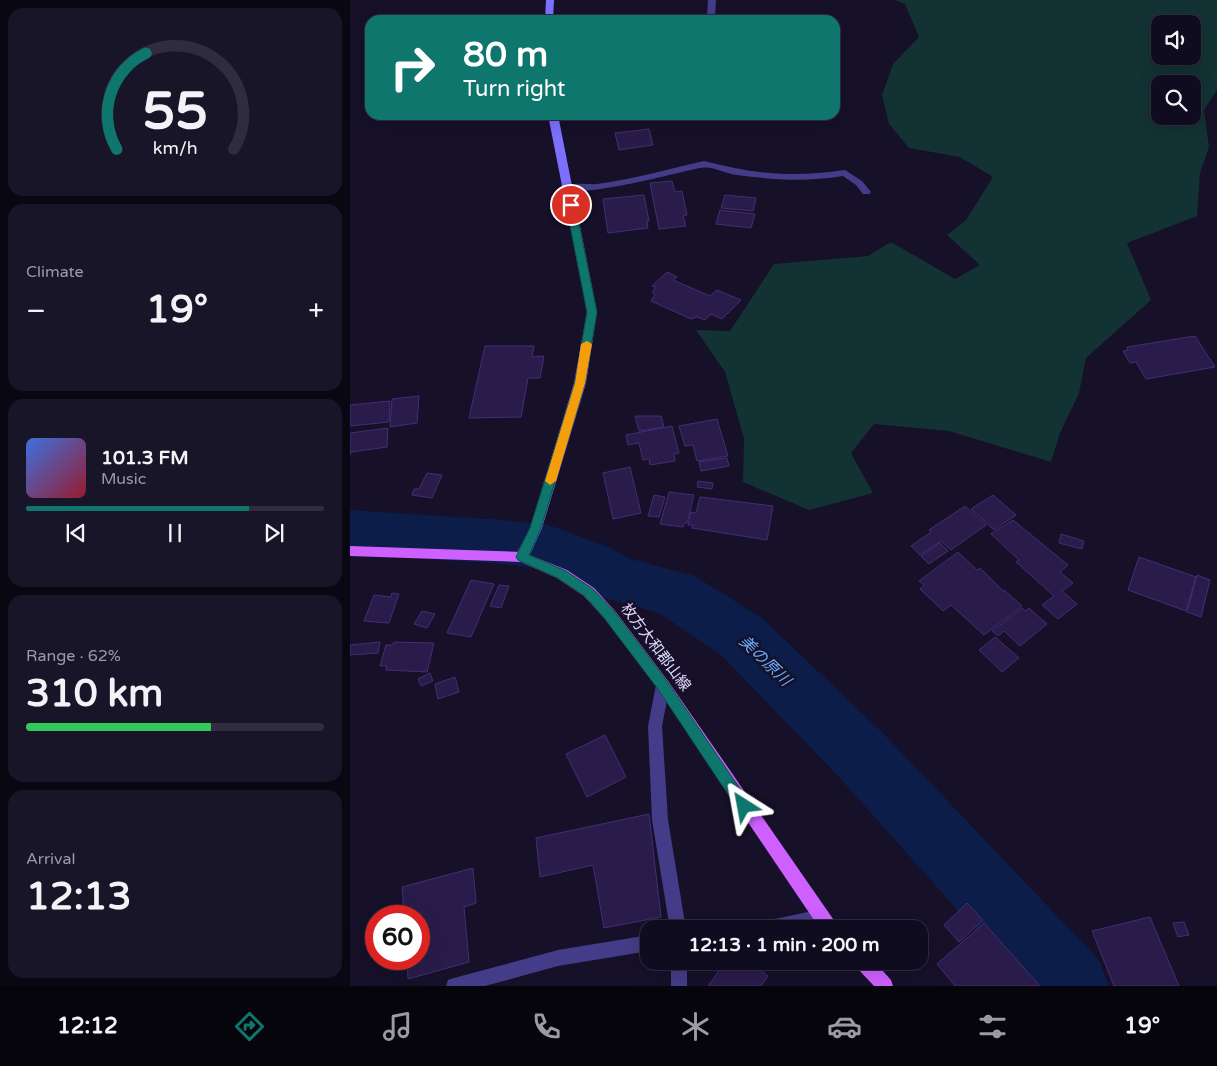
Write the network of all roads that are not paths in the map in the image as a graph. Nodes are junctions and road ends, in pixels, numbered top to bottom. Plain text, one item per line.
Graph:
1 (550, 0) edge
2 (712, 0) edge
3 (550, 15) edge
4 (711, 15) edge
5 (554, 120) edge
6 (568, 188) junction
7 (866, 192) dead end
8 (350, 551) edge
9 (522, 557) junction
10 (663, 685) junction
11 (677, 920) edge
12 (825, 920) edge
13 (640, 944) edge
14 (679, 970) edge
15 (870, 970) edge
16 (454, 986) edge
17 (679, 986) edge
18 (884, 986) edge

1 - 3 street
2 - 4 street
5 - 6 street
6 - 7 street
6 - 9 street
8 - 9 main road, 枚方大和郡山線
9 - 10 main road, 枚方大和郡山線
10 - 11 street
10 - 12 main road, 枚方大和郡山線
13 - 16 street
14 - 17 street
15 - 18 main road

